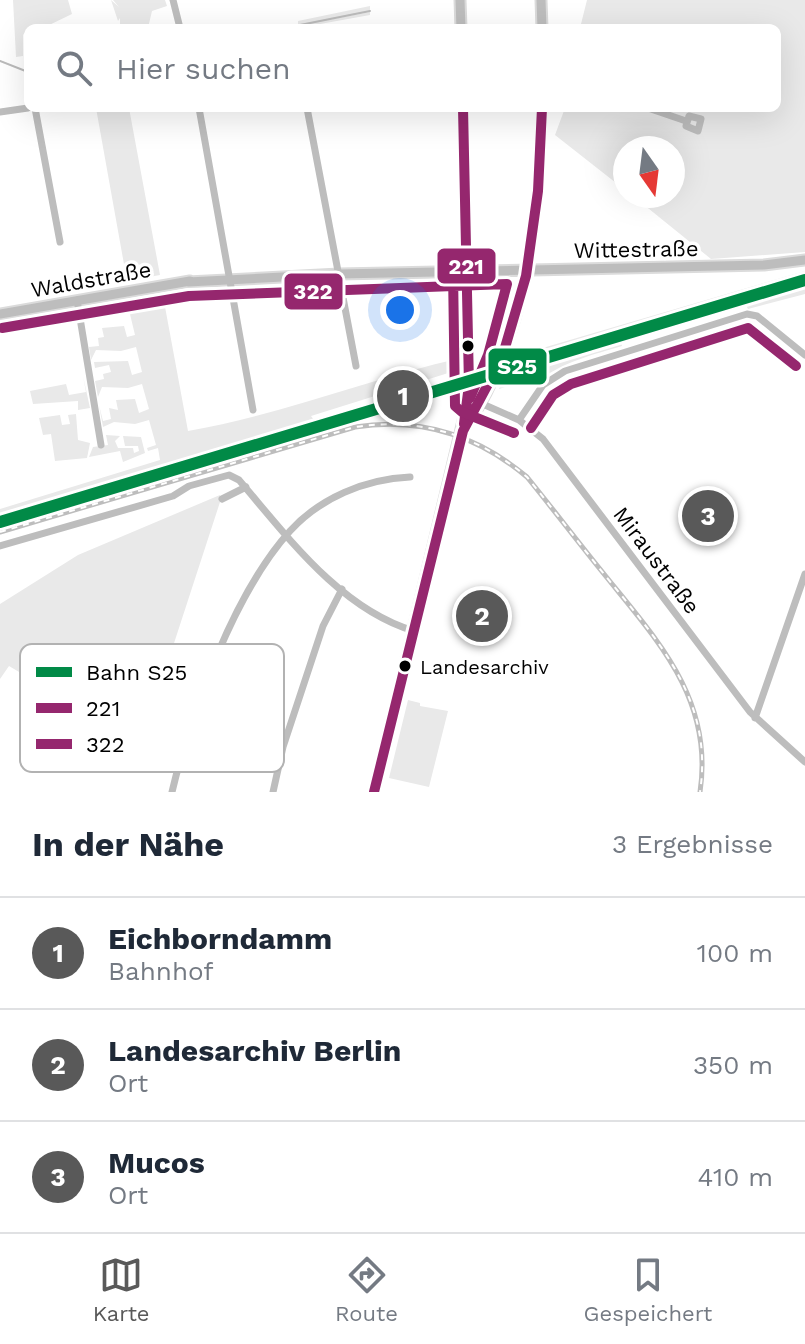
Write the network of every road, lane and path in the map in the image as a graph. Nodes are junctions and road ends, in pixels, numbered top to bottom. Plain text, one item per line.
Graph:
1 (173, 0) edge
2 (460, 0) edge
3 (541, 0) edge
4 (179, 24) edge
5 (461, 24) edge
6 (542, 24) edge
7 (24, 109) edge
8 (0, 112) edge
9 (36, 112) edge
10 (200, 112) edge
11 (308, 112) edge
12 (463, 112) edge
13 (542, 112) edge
14 (660, 112) edge
15 (686, 121) dead end
16 (60, 242) dead end
17 (805, 260) edge
18 (525, 269) junction
19 (467, 271) junction
20 (339, 274) junction
21 (230, 279) junction
22 (77, 300) junction
23 (0, 314) edge
24 (805, 355) edge
25 (356, 366) dead end
26 (468, 400) junction
27 (483, 403) junction
28 (253, 410) dead end
29 (519, 420) junction
30 (463, 431) junction
31 (101, 445) dead end
32 (410, 477) dead end
33 (246, 487) junction
34 (222, 499) dead end
35 (286, 536) junction
36 (0, 546) edge
37 (805, 574) edge
38 (342, 589) junction
39 (414, 631) junction
40 (223, 644) edge
41 (755, 718) junction
42 (285, 741) joint
43 (284, 745) edge
44 (805, 762) edge
45 (178, 772) edge
46 (278, 772) edge
47 (172, 792) edge
48 (273, 792) edge
49 (374, 792) edge

1 - 4 street
2 - 5 main road
3 - 6 main road
7 - 8 street
9 - 16 street
10 - 21 street
11 - 20 street
12 - 19 main road
13 - 18 main road
14 - 15 street
17 - 18 main road, Wittestraße
18 - 19 main road, Wittestraße
18 - 27 main road
19 - 20 main road, Waldstraße
19 - 26 main road
20 - 21 main road, Waldstraße
20 - 25 street
21 - 22 main road, Waldstraße
21 - 28 street
22 - 23 main road, Waldstraße
22 - 31 street
24 - 29 street
26 - 27 street, Miraustraße
26 - 30 main road
27 - 29 street, Miraustraße
27 - 30 main road
29 - 41 street, Miraustraße
30 - 39 main road
32 - 35 street
33 - 34 street
33 - 35 street
33 - 36 street
35 - 38 street
35 - 40 street
37 - 41 street
38 - 39 street
38 - 42 street
39 - 49 main road
41 - 44 street, Miraustraße
42 - 43 street
45 - 47 street
46 - 48 street

